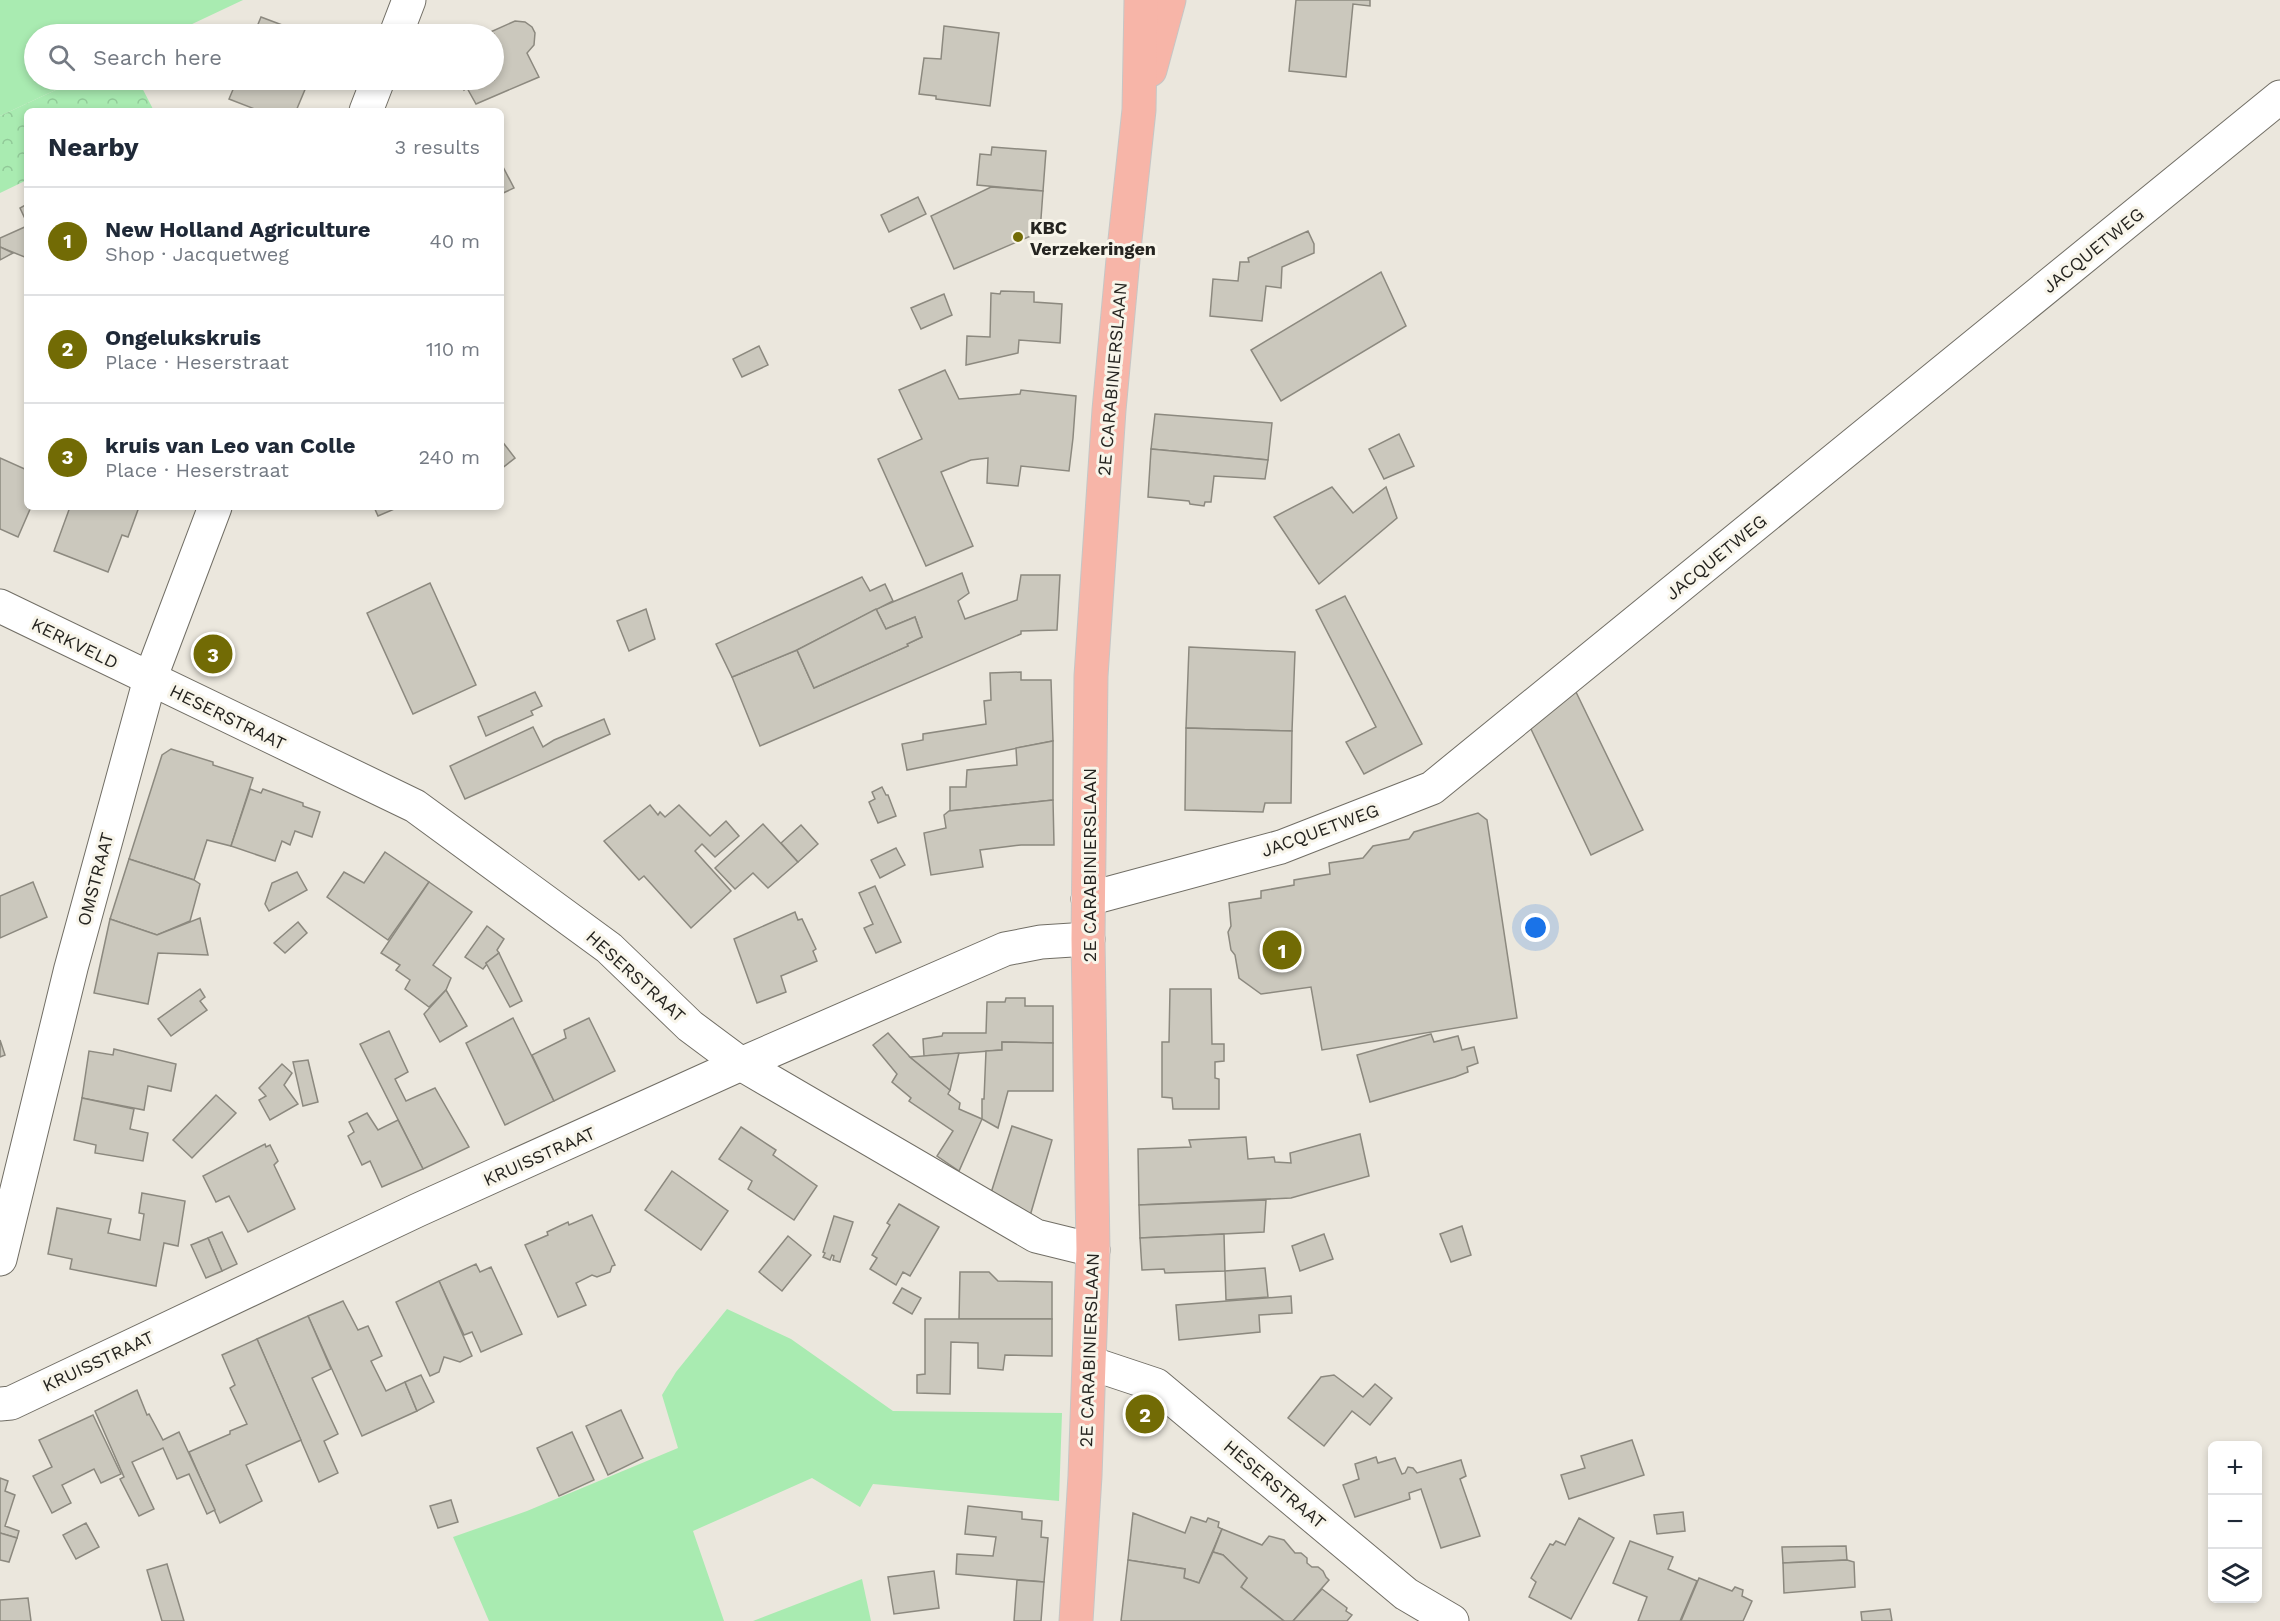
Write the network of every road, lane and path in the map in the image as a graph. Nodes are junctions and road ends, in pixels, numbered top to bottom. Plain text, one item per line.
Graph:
1 (409, 0) edge
2 (1141, 0) edge
3 (1169, 0) edge
4 (400, 24) edge
5 (374, 90) edge
6 (2280, 98) edge
7 (367, 108) edge
8 (1139, 110) junction
9 (214, 510) edge
10 (0, 606) edge
11 (150, 679) junction
12 (1088, 899) junction
13 (1088, 939) junction
14 (741, 1064) junction
15 (1093, 1250) junction
16 (0, 1259) edge
17 (1090, 1363) junction
18 (0, 1404) edge
19 (1076, 1621) edge
20 (1452, 1621) edge

1 - 4 street
2 - 8 main road, 2E CARABINIERSLAAN
3 - 8 main road, 2E CARABINIERSLAAN
5 - 7 street
6 - 12 street, JACQUETWEG
8 - 12 main road, 2E CARABINIERSLAAN
9 - 11 street, OMSTRAAT
10 - 11 street, KERKVELD
11 - 14 street, HESERSTRAAT
11 - 16 street, OMSTRAAT
12 - 13 main road, 2E CARABINIERSLAAN
13 - 14 street, KRUISSTRAAT
13 - 15 main road, 2E CARABINIERSLAAN
14 - 15 street, HESERSTRAAT
14 - 18 street, KRUISSTRAAT
15 - 17 main road, 2E CARABINIERSLAAN
17 - 19 main road, 2E CARABINIERSLAAN
17 - 20 street, HESERSTRAAT

